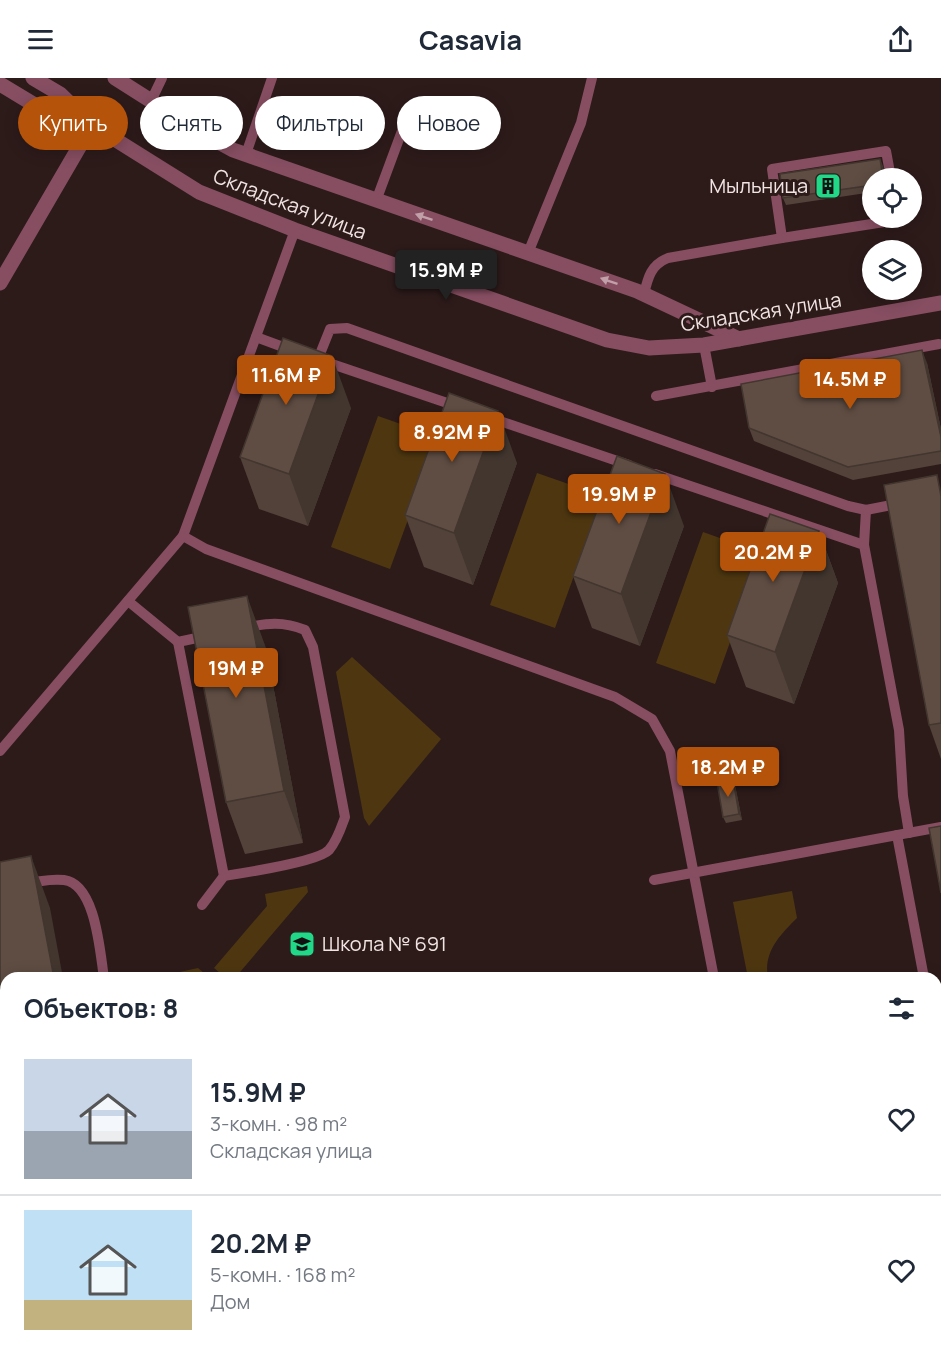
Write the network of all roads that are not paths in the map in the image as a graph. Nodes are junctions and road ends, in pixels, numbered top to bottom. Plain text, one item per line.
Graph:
1 (33, 78) edge
2 (115, 78) edge
3 (162, 78) edge
4 (272, 78) edge
5 (592, 78) edge
6 (0, 84) edge
7 (20, 96) edge
8 (62, 96) edge
9 (143, 96) edge
10 (153, 96) edge
11 (397, 144) edge
12 (128, 148) edge
13 (77, 150) edge
14 (238, 150) edge
15 (246, 154) junction
16 (889, 168) edge
17 (376, 201) junction
18 (862, 225) edge
19 (295, 230) junction
20 (782, 238) junction
21 (528, 253) junction
22 (0, 283) edge
23 (644, 294) junction
24 (941, 303) edge
25 (256, 337) junction
26 (739, 339) junction
27 (939, 344) dead end
28 (704, 345) junction
29 (318, 359) junction
30 (712, 387) junction
31 (656, 396) dead end
32 (909, 502) edge
33 (866, 510) junction
34 (183, 536) junction
35 (864, 545) junction
36 (128, 601) junction
37 (235, 630) edge
38 (212, 634) edge
39 (178, 642) junction
40 (0, 751) edge
41 (941, 827) edge
42 (909, 833) junction
43 (897, 835) junction
44 (694, 872) junction
45 (224, 876) junction
46 (654, 880) dead end
47 (0, 890) edge
48 (202, 905) dead end
49 (103, 972) edge
50 (713, 972) edge
51 (923, 972) edge

1 - 8 street, Складская улица
2 - 9 street
3 - 10 lane
4 - 15 lane
5 - 21 lane
6 - 7 street, Складская улица
11 - 17 lane
12 - 19 street, Складская улица
13 - 22 street
14 - 15 street
15 - 17 street
16 - 20 lane
21 -> 17 street
18 - 20 lane
19 - 25 lane
19 - 28 street, Складская улица
20 - 23 lane
23 -> 21 street
23 - 26 street
24 - 26 street, Складская улица
25 - 29 lane
25 - 34 lane
26 - 28 street, Складская улица
27 - 30 lane
28 - 30 lane
29 - 33 lane
29 - 35 lane
30 - 31 lane
32 - 33 lane
33 - 35 lane
34 - 36 lane
34 - 44 lane
35 - 42 lane
36 - 39 lane
36 - 40 lane
37 - 45 lane
38 - 39 lane
39 - 45 lane
41 - 42 lane
42 - 43 lane
43 - 44 lane
43 - 51 lane
44 - 46 lane
44 - 50 lane
45 - 48 lane
47 - 49 lane

